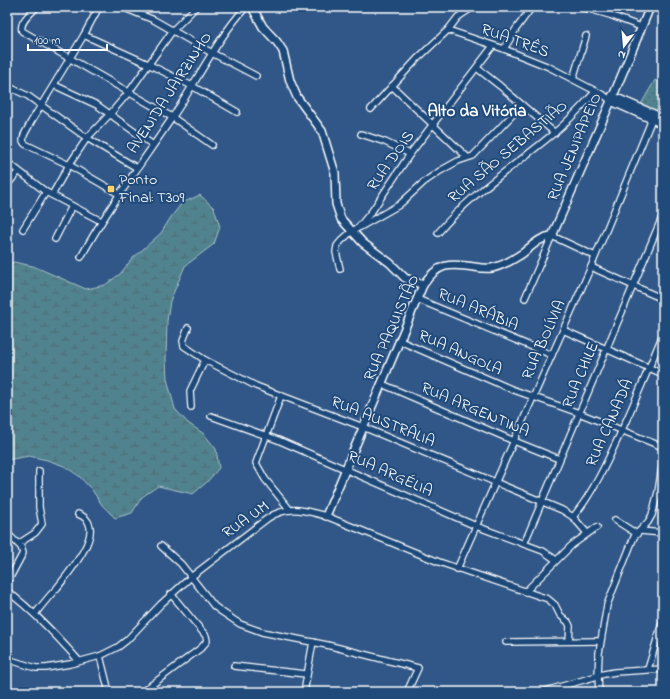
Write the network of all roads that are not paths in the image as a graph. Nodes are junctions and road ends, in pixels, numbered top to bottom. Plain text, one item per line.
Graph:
1 (37, 7) edge
2 (99, 7) edge
3 (122, 7) edge
4 (196, 7) edge
5 (246, 7) edge
6 (252, 7) edge
7 (473, 7) edge
8 (532, 7) edge
9 (582, 7) edge
10 (650, 7) edge
11 (641, 27) junction
12 (173, 30) junction
13 (448, 30) junction
14 (84, 35) junction
15 (586, 36) dead end
16 (493, 46) junction
17 (504, 49) junction
18 (212, 53) junction
19 (69, 58) junction
20 (148, 64) junction
21 (477, 68) junction
22 (256, 76) dead end
23 (572, 79) junction
24 (54, 85) junction
25 (7, 86) edge
26 (192, 86) junction
27 (392, 86) junction
28 (129, 92) junction
29 (595, 92) junction
30 (609, 98) junction
31 (522, 105) junction
32 (40, 106) junction
33 (371, 109) dead end
34 (237, 112) dead end
35 (111, 113) junction
36 (172, 118) junction
37 (663, 118) edge
38 (652, 119) junction
39 (663, 124) edge
40 (433, 125) junction
41 (554, 133) junction
42 (361, 134) dead end
43 (87, 138) junction
44 (153, 145) junction
45 (212, 145) dead end
46 (410, 154) junction
47 (467, 157) junction
48 (7, 162) edge
49 (69, 165) junction
50 (137, 168) junction
51 (18, 172) junction
52 (7, 185) edge
53 (46, 192) junction
54 (119, 194) junction
55 (52, 195) junction
56 (72, 206) junction
57 (663, 215) edge
58 (101, 221) junction
59 (23, 229) dead end
60 (355, 230) junction
61 (438, 233) dead end
62 (552, 236) junction
63 (55, 239) dead end
64 (595, 256) junction
65 (81, 257) dead end
66 (591, 267) junction
67 (340, 269) dead end
68 (423, 285) junction
69 (633, 286) junction
70 (525, 298) dead end
71 (417, 299) junction
72 (663, 299) edge
73 (188, 328) dead end
74 (563, 330) junction
75 (663, 334) edge
76 (400, 341) junction
77 (606, 349) junction
78 (552, 355) junction
79 (205, 360) junction
80 (649, 367) junction
81 (663, 374) edge
82 (382, 384) junction
83 (281, 396) junction
84 (533, 397) junction
85 (191, 407) dead end
86 (579, 413) junction
87 (211, 416) dead end
88 (363, 427) junction
89 (622, 431) junction
90 (267, 436) junction
91 (514, 441) junction
92 (663, 448) edge
93 (559, 459) junction
94 (663, 460) edge
95 (346, 469) junction
96 (39, 471) dead end
97 (495, 483) junction
98 (541, 502) junction
99 (290, 510) junction
100 (78, 514) dead end
101 (326, 516) junction
102 (573, 517) junction
103 (615, 520) dead end
104 (476, 526) junction
105 (597, 527) dead end
106 (639, 532) junction
107 (7, 533) edge
108 (587, 533) junction
109 (663, 533) edge
110 (18, 544) junction
111 (524, 544) junction
112 (161, 546) dead end
113 (556, 560) junction
114 (457, 569) junction
115 (191, 577) junction
116 (7, 583) edge
117 (7, 591) edge
118 (525, 592) junction
119 (171, 594) junction
120 (35, 614) junction
121 (663, 620) edge
122 (569, 641) junction
123 (600, 641) junction
124 (313, 642) junction
125 (506, 642) dead end
126 (100, 656) junction
127 (7, 659) edge
128 (79, 661) junction
129 (234, 666) dead end
130 (663, 668) edge
131 (648, 669) junction
132 (306, 674) junction
133 (598, 676) junction
134 (109, 692) edge
135 (142, 692) edge
136 (304, 692) edge
137 (407, 692) edge
138 (542, 692) edge
139 (599, 692) edge

1 - 19 street
2 - 14 street
3 - 12 street
4 - 12 street
5 - 18 street, AVENIDA JAIRZINHO
6 - 60 street
7 - 13 street
8 - 17 street
9 - 11 street
10 - 11 street, RUA JENIPAPEIO
11 - 30 street, RUA JENIPAPEIO
12 - 18 street
12 - 20 street
13 - 16 street, RUA TRÊS
13 - 27 street
14 - 19 street
14 - 20 street
15 - 23 street
16 - 17 street, RUA TRÊS
16 - 21 street, RUA DOIS
17 - 23 street, RUA TRÊS
18 - 22 street
18 - 26 street, AVENIDA JAIRZINHO
19 - 24 street
19 - 28 street
20 - 26 street
20 - 28 street
21 - 31 street
21 - 40 street, RUA DOIS
23 - 29 street, RUA TRÊS
24 - 32 street
24 - 35 street
25 - 32 street
26 - 34 street
26 - 36 street, AVENIDA JAIRZINHO
27 - 33 street
27 - 40 street
28 - 35 street
28 - 36 street
29 - 30 street, RUA TRÊS
29 - 41 street, RUA SÃO SEBASTIÃO
30 - 37 street
30 - 38 street
30 - 62 street, RUA JENIPAPEIO
31 - 41 street
31 - 47 street
32 - 43 street
32 - 49 street
35 - 43 street
35 - 44 street
36 - 44 street, AVENIDA JAIRZINHO
36 - 45 street
38 - 39 street
38 - 64 street, RUA BOLÍVIA
40 - 46 street, RUA DOIS
40 - 47 street
41 - 61 street, RUA SÃO SEBASTIÃO
42 - 46 street
43 - 49 street
43 - 50 street
44 - 50 street, AVENIDA JAIRZINHO
46 - 60 street, RUA DOIS
47 - 60 street
48 - 51 street
49 - 54 street
49 - 55 street
50 - 54 street, AVENIDA JAIRZINHO
51 - 52 street
51 - 53 street
53 - 55 street
53 - 59 street
54 - 58 street, AVENIDA JAIRZINHO
55 - 56 street
56 - 58 street
56 - 63 street
57 - 69 street, RUA CHILE
58 - 65 street, AVENIDA JAIRZINHO
60 - 67 street
60 - 68 street
62 - 64 street
62 - 68 street, RUA PAQUISTÃO
62 - 70 street, RUA JENIPAPEIO
64 - 66 street, RUA BOLÍVIA
66 - 69 street
66 - 74 street, RUA BOLÍVIA
68 - 71 street, RUA PAQUISTÃO
69 - 72 street
69 - 77 street, RUA CHILE
71 - 76 street, RUA PAQUISTÃO
71 - 78 street, RUA ARÁBIA
73 - 79 street, RUA AUSTRÁLIA
74 - 77 street
74 - 78 street, RUA BOLÍVIA
75 - 80 street, RUA CANADÁ
76 - 82 street, RUA PAQUISTÃO
76 - 84 street, RUA ANGOLA
77 - 80 street
77 - 86 street, RUA CHILE
78 - 84 street, RUA BOLÍVIA
79 - 83 street, RUA AUSTRÁLIA
79 - 85 street
80 - 81 street
80 - 89 street, RUA CANADÁ
82 - 88 street, RUA PAQUISTÃO
82 - 91 street, RUA ARGENTINA
83 - 88 street, RUA AUSTRÁLIA
83 - 90 street
84 - 86 street, RUA ANGOLA
84 - 91 street, RUA BOLÍVIA
86 - 89 street, RUA ANGOLA
86 - 93 street, RUA CHILE
87 - 90 street, RUA ARGÉLIA
88 - 95 street, RUA PAQUISTÃO
88 - 97 street, RUA AUSTRÁLIA
89 - 92 street, RUA ANGOLA
89 - 102 street, RUA CANADÁ
90 - 95 street, RUA ARGÉLIA
90 - 99 street
91 - 93 street, RUA ARGENTINA
91 - 97 street, RUA BOLÍVIA
93 - 98 street, RUA CHILE
94 - 106 street
95 - 101 street, RUA PAQUISTÃO
95 - 104 street, RUA ARGÉLIA
96 - 110 street
97 - 98 street, RUA AUSTRÁLIA
97 - 104 street, RUA BOLÍVIA
98 - 102 street, RUA AUSTRÁLIA
98 - 111 street, RUA CHILE
99 - 101 street, RUA UM
99 - 115 street, RUA UM
100 - 120 street
101 - 114 street, RUA UM
102 - 108 street, RUA AUSTRÁLIA
103 - 106 street
104 - 111 street, RUA ARGÉLIA
104 - 114 street, RUA BOLÍVIA
105 - 108 street
106 - 109 street
106 - 123 street
107 - 110 street
108 - 113 street
110 - 116 street
111 - 113 street, RUA ARGÉLIA
112 - 115 street
113 - 118 street
114 - 118 street, RUA UM
115 - 119 street, RUA UM
115 - 124 street
117 - 120 street
118 - 122 street, RUA UM
119 - 126 street, RUA UM
119 - 135 street
120 - 128 street
121 - 131 street
122 - 123 street
122 - 125 street
123 - 133 street
124 - 132 street
124 - 137 street
126 - 128 street, RUA UM
126 - 134 street
127 - 128 street, RUA UM
129 - 132 street
130 - 131 street
131 - 133 street
132 - 136 street
133 - 138 street
133 - 139 street

